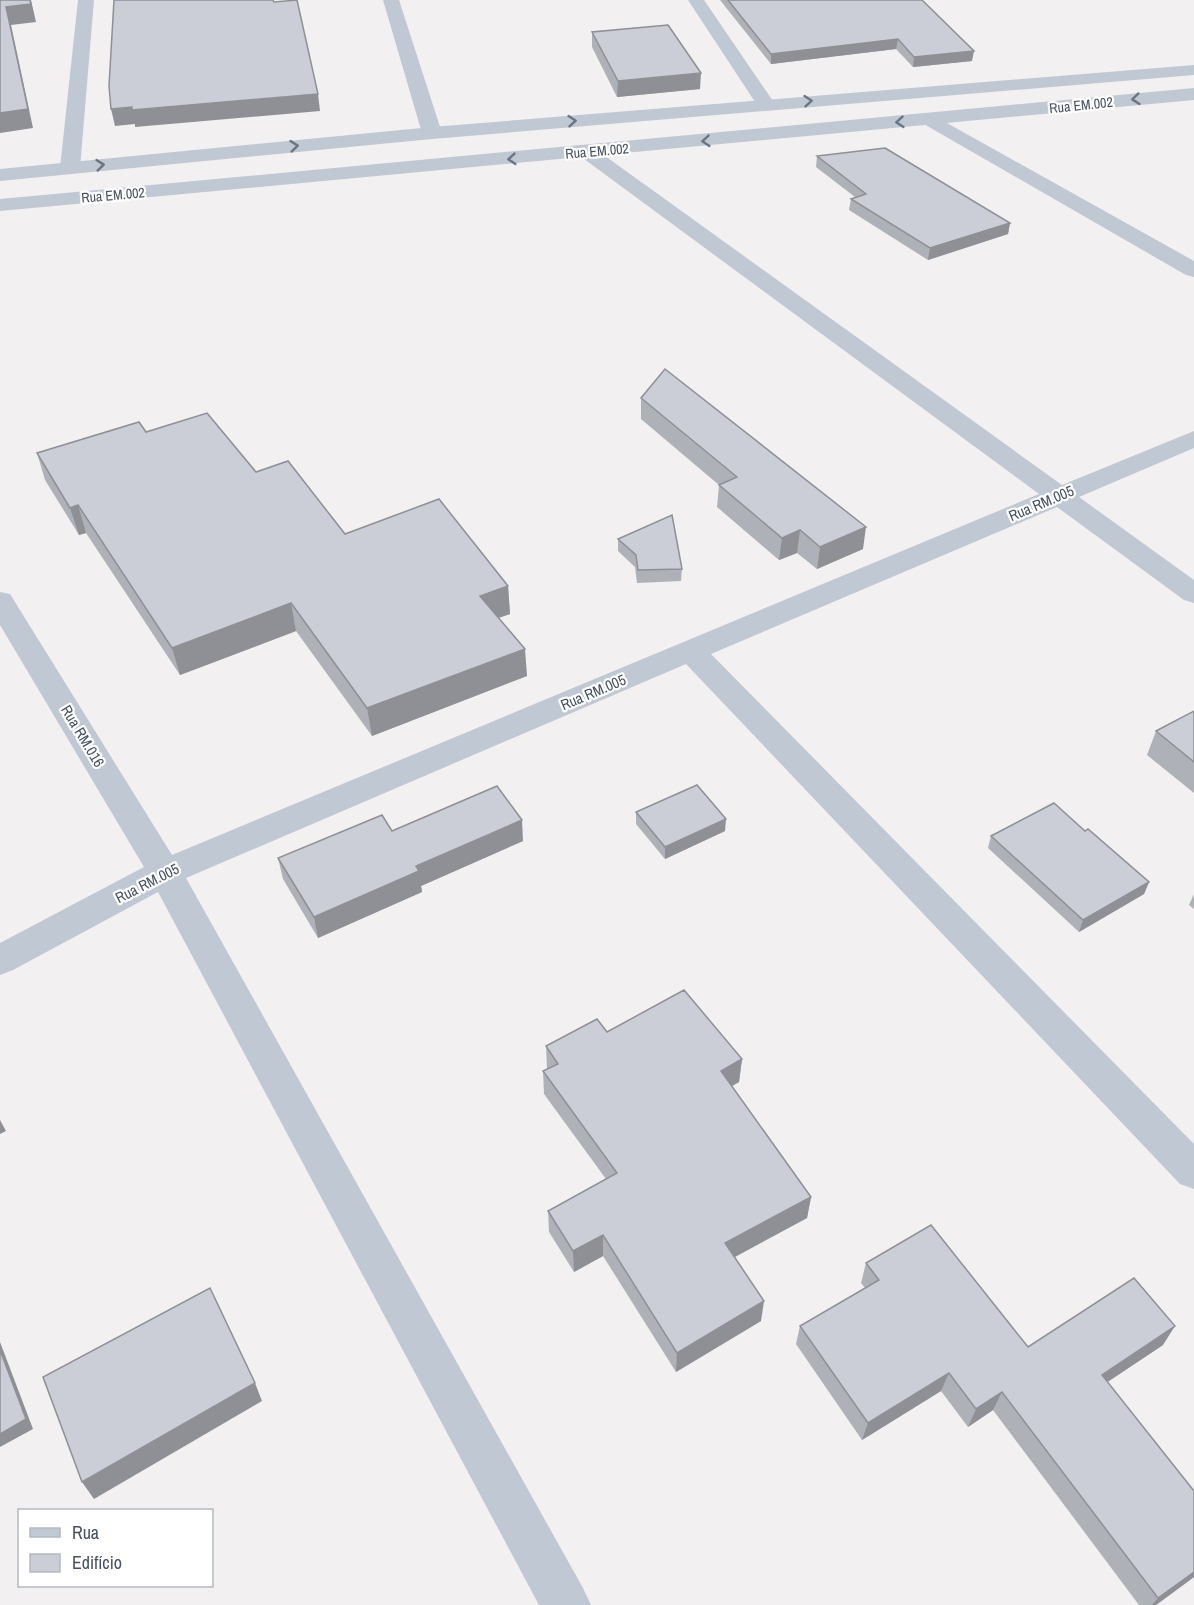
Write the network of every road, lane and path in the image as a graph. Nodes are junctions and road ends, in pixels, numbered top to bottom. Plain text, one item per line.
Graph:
1 (86, 0) edge
2 (391, 0) edge
3 (696, 0) edge
4 (1194, 69) edge
5 (1194, 94) edge
6 (766, 104) junction
7 (929, 119) junction
8 (432, 133) junction
9 (587, 152) junction
10 (70, 168) junction
11 (0, 175) edge
12 (0, 205) edge
13 (1194, 270) edge
14 (1194, 439) edge
15 (1059, 495) junction
16 (1194, 594) edge
17 (0, 601) edge
18 (691, 651) junction
19 (165, 872) junction
20 (0, 960) edge
21 (1194, 1171) edge
22 (566, 1605) edge

1 - 10 street
2 - 8 street
3 - 6 street
6 -> 4 street, Rua EM.002
5 -> 7 street, Rua EM.002
8 -> 6 street, Rua EM.002
7 -> 9 street, Rua EM.002
7 - 13 street
10 -> 8 street, Rua EM.002
9 -> 12 street, Rua EM.002
9 - 15 street
10 - 11 street, Rua EM.002
14 - 15 street, Rua RM.005
15 - 16 street
15 - 18 street, Rua RM.005
17 - 19 street, Rua RM.016
18 - 19 street, Rua RM.005
18 - 21 street
19 - 20 street, Rua RM.005
19 - 22 street, Rua RM.016

